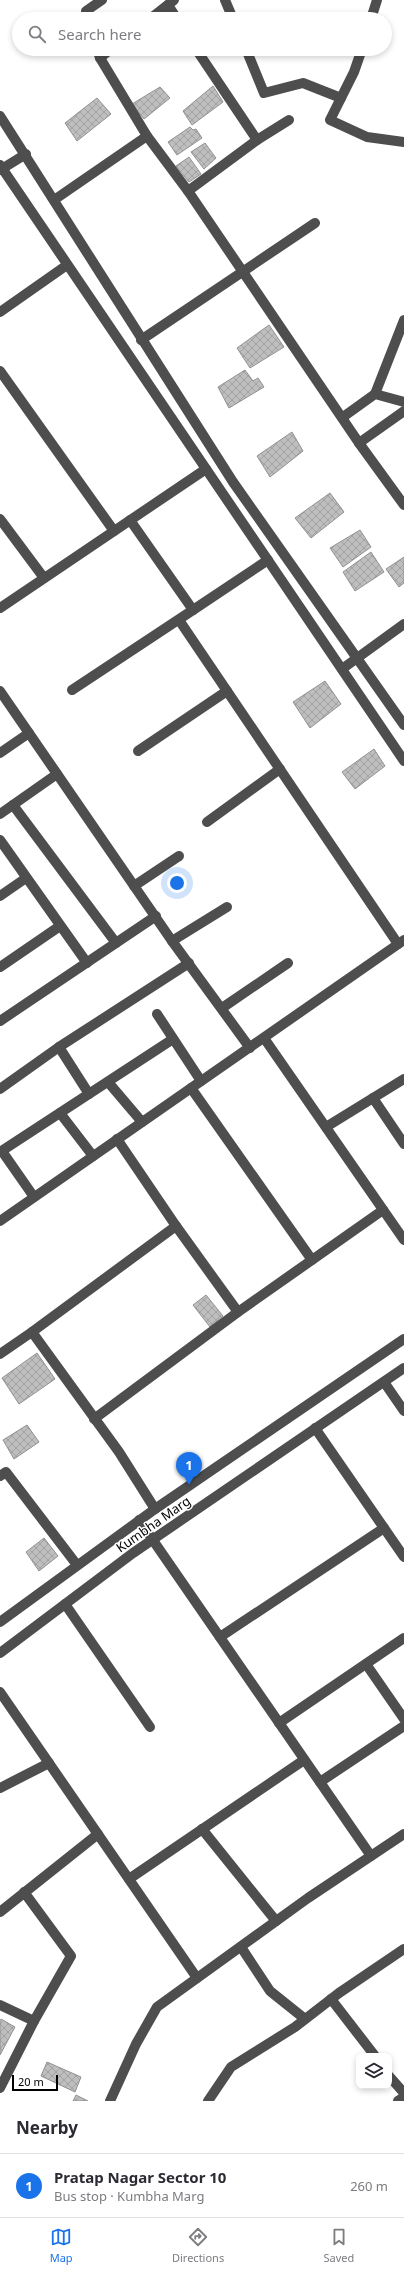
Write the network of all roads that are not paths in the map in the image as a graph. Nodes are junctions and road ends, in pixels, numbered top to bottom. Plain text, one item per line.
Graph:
1 (102, 0) edge
2 (225, 0) edge
3 (377, 0) edge
4 (171, 2) edge
5 (86, 12) edge
6 (159, 12) edge
7 (175, 12) edge
8 (230, 12) edge
9 (373, 12) edge
10 (100, 56) edge
11 (201, 56) edge
12 (249, 56) edge
13 (360, 56) edge
14 (341, 98) junction
15 (0, 116) edge
16 (289, 120) dead end
17 (147, 136) junction
18 (257, 140) junction
19 (404, 142) edge
20 (26, 154) junction
21 (1, 168) edge
22 (188, 191) junction
23 (54, 200) junction
24 (315, 222) dead end
25 (68, 265) junction
26 (241, 272) junction
27 (0, 312) edge
28 (404, 320) edge
29 (141, 340) junction
30 (0, 371) edge
31 (375, 394) junction
32 (404, 402) edge
33 (404, 411) edge
34 (343, 418) junction
35 (359, 443) junction
36 (206, 469) junction
37 (404, 504) edge
38 (0, 519) edge
39 (130, 520) junction
40 (114, 531) junction
41 (268, 560) junction
42 (44, 578) junction
43 (0, 608) edge
44 (193, 610) junction
45 (179, 620) junction
46 (404, 624) edge
47 (357, 659) junction
48 (342, 669) junction
49 (72, 690) dead end
50 (0, 691) edge
51 (227, 691) junction
52 (404, 725) edge
53 (29, 734) junction
54 (138, 751) dead end
55 (0, 753) edge
56 (404, 761) edge
57 (280, 769) junction
58 (57, 774) junction
59 (13, 805) junction
60 (0, 814) edge
61 (207, 822) dead end
62 (0, 840) edge
63 (179, 856) dead end
64 (26, 878) junction
65 (134, 886) junction
66 (0, 896) edge
67 (227, 907) dead end
68 (156, 916) junction
69 (60, 926) junction
70 (172, 941) junction
71 (401, 942) edge
72 (116, 943) junction
73 (288, 962) dead end
74 (87, 963) junction
75 (189, 963) junction
76 (0, 966) edge
77 (222, 1008) junction
78 (157, 1014) dead end
79 (0, 1020) edge
80 (264, 1038) junction
81 (173, 1039) junction
82 (59, 1048) junction
83 (250, 1048) junction
84 (404, 1079) edge
85 (201, 1081) junction
86 (108, 1082) junction
87 (191, 1088) junction
88 (0, 1089) edge
89 (89, 1094) junction
90 (373, 1098) junction
91 (60, 1113) junction
92 (142, 1122) junction
93 (326, 1127) junction
94 (117, 1139) junction
95 (404, 1144) edge
96 (1, 1151) edge
97 (93, 1156) junction
98 (34, 1197) junction
99 (383, 1210) junction
100 (0, 1221) edge
101 (176, 1226) junction
102 (404, 1240) edge
103 (312, 1260) junction
104 (238, 1312) junction
105 (32, 1332) junction
106 (404, 1339) edge
107 (0, 1354) edge
108 (404, 1368) edge
109 (384, 1382) junction
110 (404, 1411) edge
111 (94, 1419) junction
112 (315, 1428) junction
113 (0, 1463) edge
114 (3, 1474) edge
115 (155, 1508) junction
116 (139, 1520) junction
117 (384, 1528) junction
118 (153, 1539) junction
119 (404, 1557) edge
120 (77, 1564) junction
121 (65, 1604) junction
122 (0, 1622) edge
123 (220, 1637) junction
124 (404, 1638) edge
125 (0, 1653) edge
126 (366, 1664) junction
127 (0, 1692) edge
128 (404, 1719) edge
129 (279, 1723) junction
130 (404, 1726) edge
131 (150, 1727) dead end
132 (304, 1760) junction
133 (49, 1763) junction
134 (320, 1782) junction
135 (0, 1788) edge
136 (202, 1829) junction
137 (98, 1834) junction
138 (404, 1834) edge
139 (370, 1856) junction
140 (129, 1879) junction
141 (24, 1892) junction
142 (0, 1912) edge
143 (276, 1921) junction
144 (241, 1947) junction
145 (404, 1949) edge
146 (197, 1978) junction
147 (331, 1999) junction
148 (0, 2005) edge
149 (305, 2020) junction
150 (34, 2021) junction
151 (373, 2053) edge
152 (392, 2079) edge
153 (0, 2088) edge
154 (404, 2093) edge
155 (404, 2097) edge
156 (110, 2101) edge
157 (208, 2101) edge
158 (398, 2101) edge

1 - 5 street
2 - 8 street
3 - 9 street
4 - 6 street
4 - 7 street
10 - 17 street
11 - 18 street
12 - 14 street
13 - 14 street
14 - 19 street
15 - 20 street
16 - 18 street
17 - 22 street
17 - 23 street
18 - 22 street
20 - 21 street
20 - 23 street
21 - 25 street
22 - 26 street
23 - 29 street
24 - 26 street
25 - 27 street
25 - 36 street
26 - 29 street
26 - 34 street
28 - 31 street
29 - 47 street
30 - 40 street
31 - 32 street
31 - 34 street
33 - 35 street
34 - 35 street
35 - 37 street
36 - 39 street
36 - 41 street
38 - 42 street
39 - 40 street
39 - 44 street
40 - 42 street
41 - 44 street
41 - 48 street
42 - 43 street
44 - 45 street
45 - 49 street
45 - 51 street
46 - 47 street
47 - 48 street
47 - 52 street
48 - 56 street
50 - 53 street
51 - 54 street
51 - 57 street
53 - 55 street
53 - 58 street
57 - 61 street
57 - 71 street
58 - 59 street
58 - 65 street
59 - 60 street
59 - 72 street
62 - 64 street
63 - 65 street
64 - 66 street
64 - 69 street
65 - 68 street
67 - 70 street
68 - 70 street
68 - 72 street
69 - 74 street
69 - 76 street
70 - 75 street
71 - 80 street
72 - 74 street
73 - 77 street
74 - 79 street
75 - 77 street
75 - 82 street
77 - 83 street
78 - 81 street
80 - 83 street
80 - 93 street
81 - 85 street
81 - 86 street
82 - 88 street
82 - 89 street
83 - 85 street
84 - 90 street
85 - 87 street
86 - 89 street
86 - 92 street
87 - 92 street
87 - 103 street
89 - 91 street
90 - 93 street
90 - 95 street
91 - 96 street
91 - 97 street
92 - 94 street
93 - 99 street
94 - 97 street
94 - 101 street
96 - 98 street
97 - 98 street
98 - 100 street
99 - 102 street
99 - 103 street
101 - 104 street
101 - 105 street
103 - 104 street
104 - 111 street
105 - 107 street
105 - 111 street
106 - 115 street, Kumbha Marg
108 - 109 street, Kumbha Marg
109 - 110 street
109 - 112 street, Kumbha Marg
111 - 115 street
112 - 117 street
112 - 118 street, Kumbha Marg
113 - 114 street
114 - 120 street
115 - 116 street, Kumbha Marg
116 - 118 street
116 - 120 street, Kumbha Marg
117 - 119 street
117 - 123 street
118 - 121 street, Kumbha Marg
118 - 123 street
120 - 122 street, Kumbha Marg
121 - 125 street, Kumbha Marg
121 - 131 street
123 - 129 street
124 - 126 street
126 - 128 street
126 - 129 street
127 - 133 street
129 - 132 street
130 - 134 street
132 - 134 street
132 - 136 street
133 - 135 street
133 - 137 street
134 - 139 street
136 - 140 street
136 - 143 street
137 - 140 street
137 - 141 street
138 - 139 street
139 - 143 street
140 - 146 street
141 - 142 street
141 - 150 street
143 - 144 street
144 - 146 street
144 - 149 street
145 - 147 street
146 - 156 street
147 - 149 street
147 - 151 street
148 - 150 street
149 - 157 street
150 - 153 street
152 - 154 street
155 - 158 street

